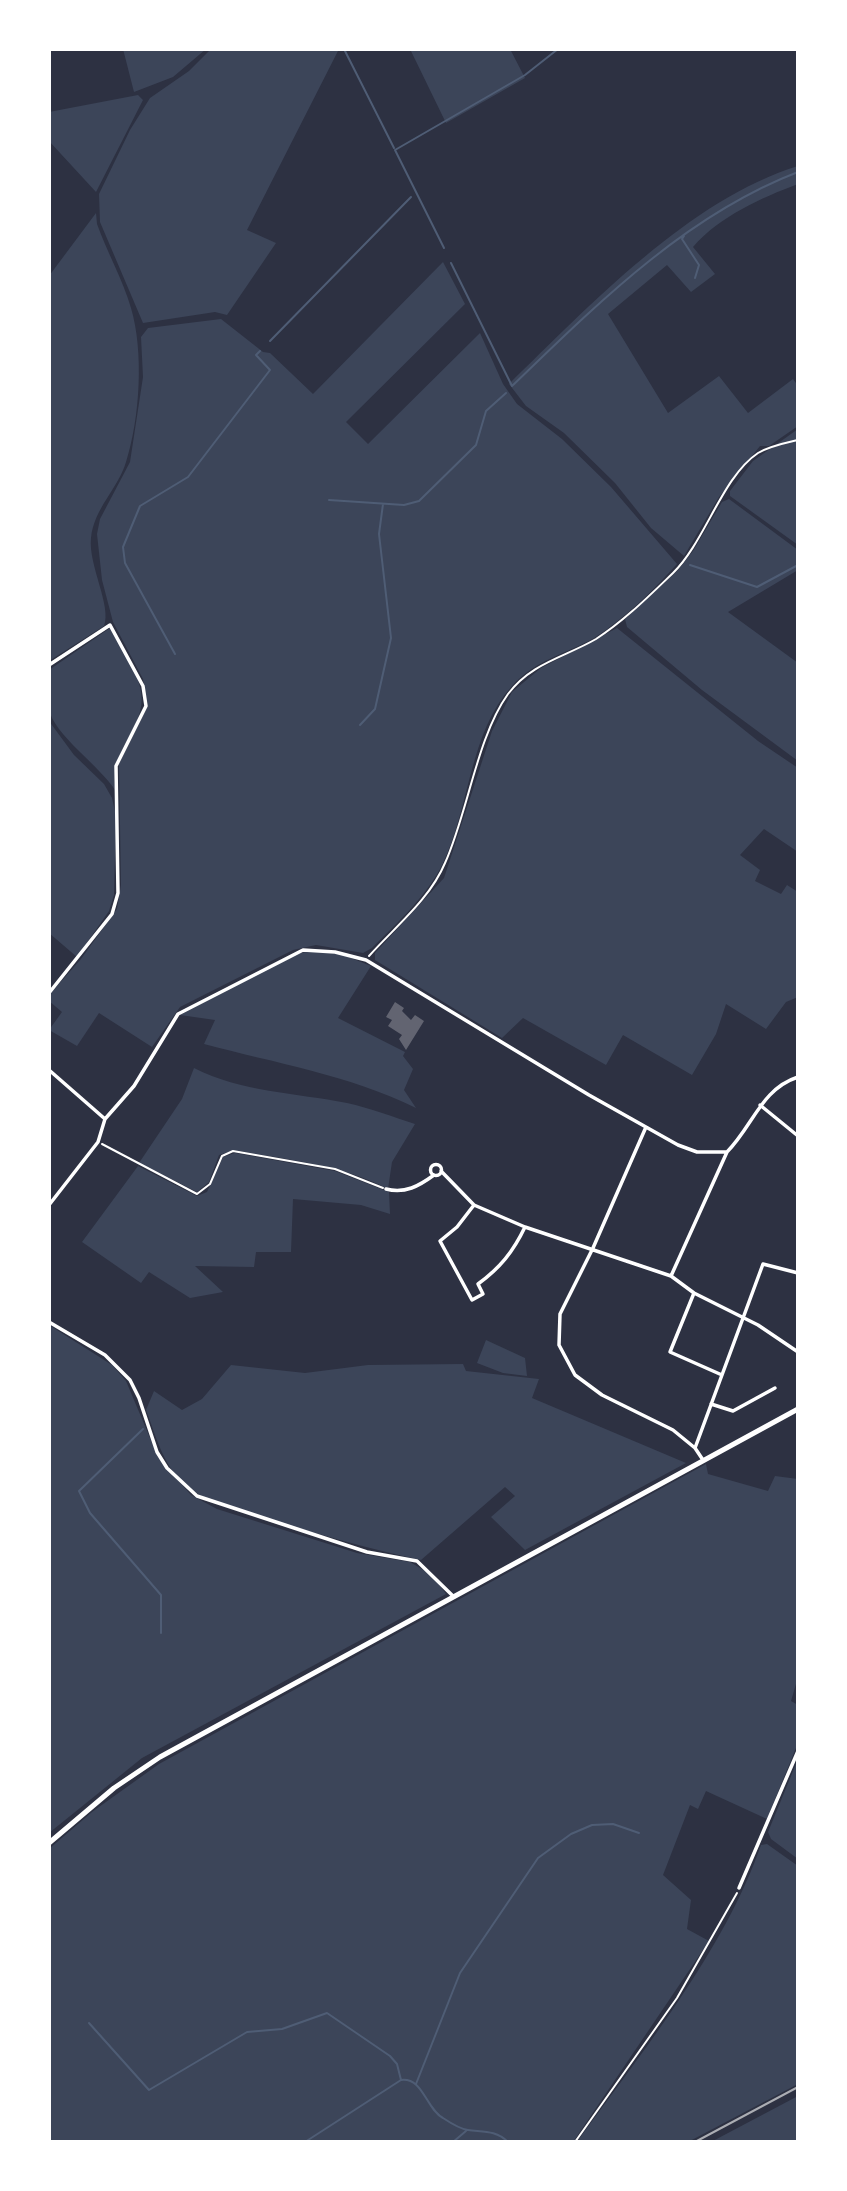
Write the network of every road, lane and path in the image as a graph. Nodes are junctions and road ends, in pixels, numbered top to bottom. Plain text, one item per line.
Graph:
1 (798, 440) edge
2 (49, 665) edge
3 (366, 960) junction
4 (49, 993) edge
5 (49, 1070) edge
6 (798, 1077) edge
7 (760, 1105) junction
8 (105, 1119) junction
9 (646, 1127) junction
10 (798, 1136) edge
11 (98, 1142) junction
12 (727, 1152) junction
13 (441, 1171) junction
14 (434, 1175) junction
15 (386, 1189) joint
16 (49, 1205) edge
17 (474, 1205) junction
18 (526, 1227) junction
19 (593, 1248) junction
20 (798, 1273) edge
21 (671, 1276) junction
22 (478, 1284) junction
23 (466, 1290) junction
24 (694, 1293) junction
25 (743, 1318) junction
26 (49, 1322) edge
27 (798, 1352) edge
28 (722, 1375) junction
29 (775, 1388) dead end
30 (711, 1404) junction
31 (798, 1409) edge
32 (695, 1448) junction
33 (703, 1460) junction
34 (454, 1597) junction
35 (798, 1751) edge
36 (49, 1843) edge
37 (739, 1888) joint
38 (575, 2142) edge

1 - 3 path
2 - 4 street
3 - 8 street
3 - 9 street
5 - 8 street
6 - 7 street
7 - 10 street
7 - 12 street
8 - 11 street
9 - 12 street
9 - 19 street
11 - 15 path
11 - 16 street
12 - 21 street
13 - 14 street
13 - 14 street
13 - 17 street
14 - 15 street
17 - 18 street
17 - 23 street
18 - 19 street
18 - 22 street
19 - 21 street
19 - 32 street
20 - 25 street
21 - 24 street
22 - 23 street
22 - 23 street
24 - 25 street
24 - 28 street
25 - 27 street
25 - 28 street
26 - 34 street
28 - 30 street
29 - 30 street
30 - 32 street
31 - 33 main road
32 - 33 street
33 - 34 main road
34 - 36 main road
35 - 37 street
37 - 38 path

